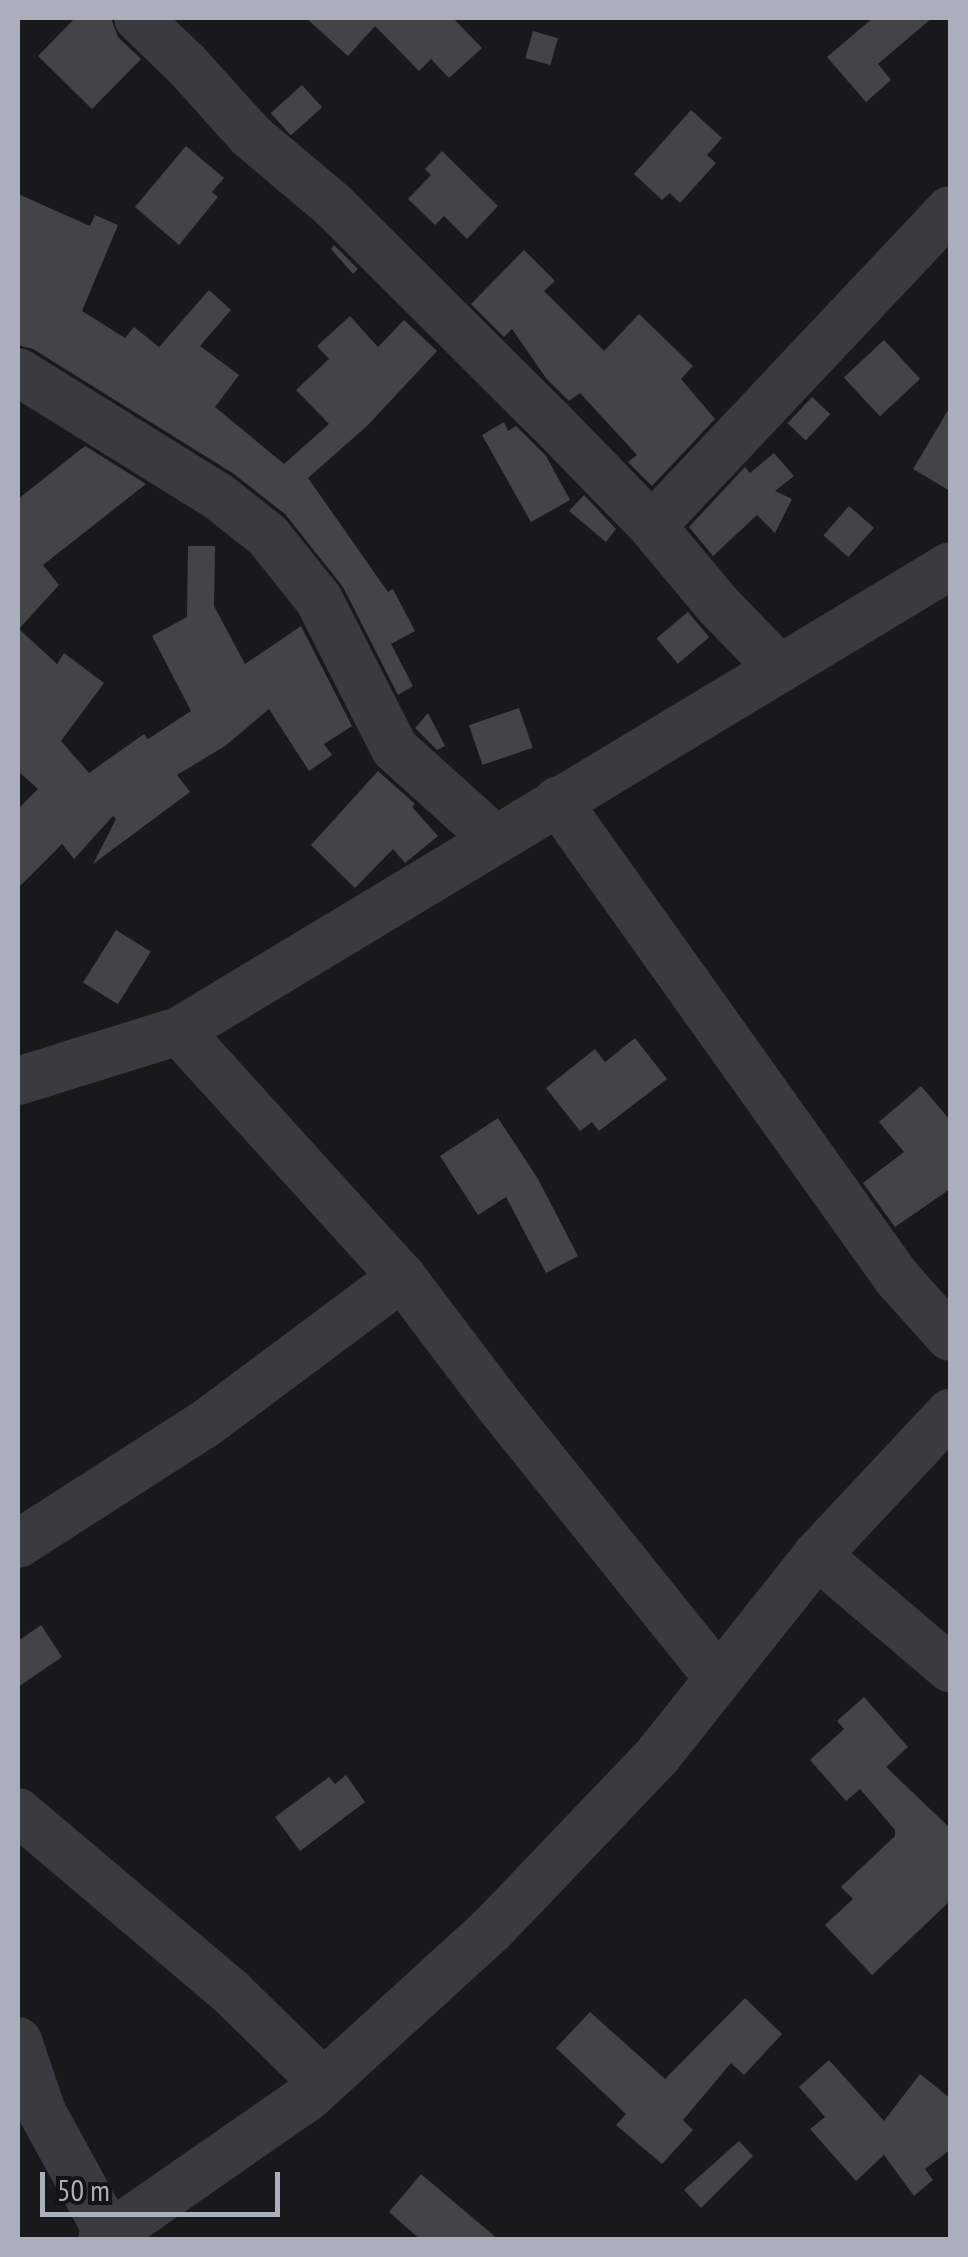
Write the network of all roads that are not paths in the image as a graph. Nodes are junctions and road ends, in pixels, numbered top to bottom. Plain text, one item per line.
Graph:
1 (138, 18) edge
2 (950, 210) edge
3 (18, 372) edge
4 (652, 526) junction
5 (950, 566) edge
6 (778, 667) junction
7 (557, 801) junction
8 (496, 840) junction
9 (179, 1031) junction
10 (18, 1082) edge
11 (402, 1277) junction
12 (950, 1337) edge
13 (950, 1413) edge
14 (18, 1544) edge
15 (817, 1555) junction
16 (950, 1668) edge
17 (718, 1678) junction
18 (18, 1812) edge
19 (18, 2041) edge
20 (323, 2082) junction
21 (107, 2238) edge

1 - 4 street
2 - 4 street
3 - 8 street
4 - 6 street
5 - 6 street
6 - 7 street
7 - 8 street
7 - 12 street
8 - 9 street
9 - 10 street
9 - 11 street
11 - 14 street
11 - 17 street
13 - 15 street
15 - 16 street
15 - 17 street
17 - 20 street
18 - 20 street
19 - 21 street
20 - 21 street

